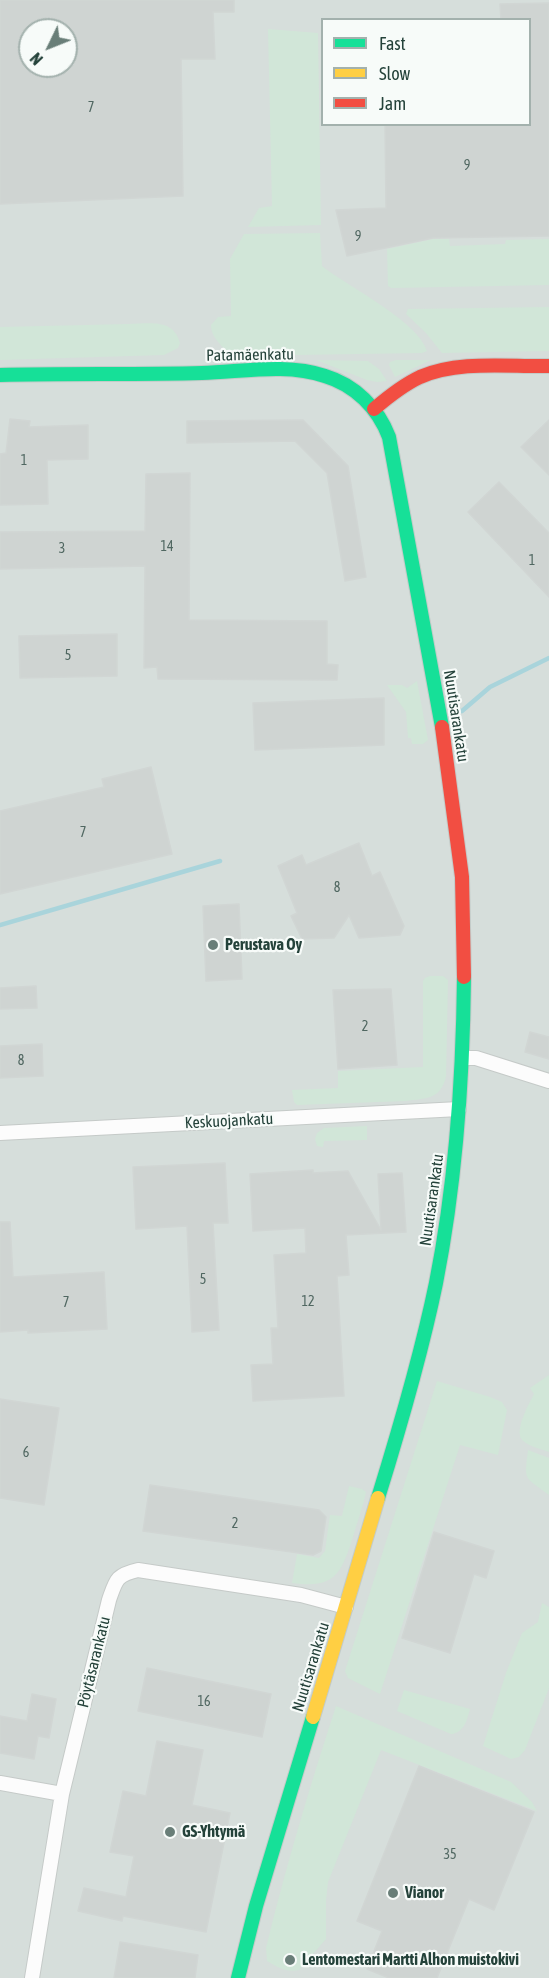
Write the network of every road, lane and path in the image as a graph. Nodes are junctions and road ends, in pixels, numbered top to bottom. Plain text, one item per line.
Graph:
1 (549, 366) edge
2 (0, 375) edge
3 (374, 409) junction
4 (463, 1058) junction
5 (549, 1081) edge
6 (459, 1109) junction
7 (0, 1133) edge
8 (346, 1607) junction
9 (0, 1783) edge
10 (62, 1794) junction
11 (32, 1978) edge
12 (238, 1978) edge

1 - 3 main road
2 - 3 main road, Patamäenkatu
3 - 4 main road, Nuutisarankatu
4 - 5 street
4 - 6 main road, Nuutisarankatu
6 - 7 street, Keskuojankatu
6 - 8 main road, Nuutisarankatu
8 - 10 street, Pöytäsarankatu
8 - 12 main road, Nuutisarankatu
9 - 10 street
10 - 11 street, Pöytäsarankatu

